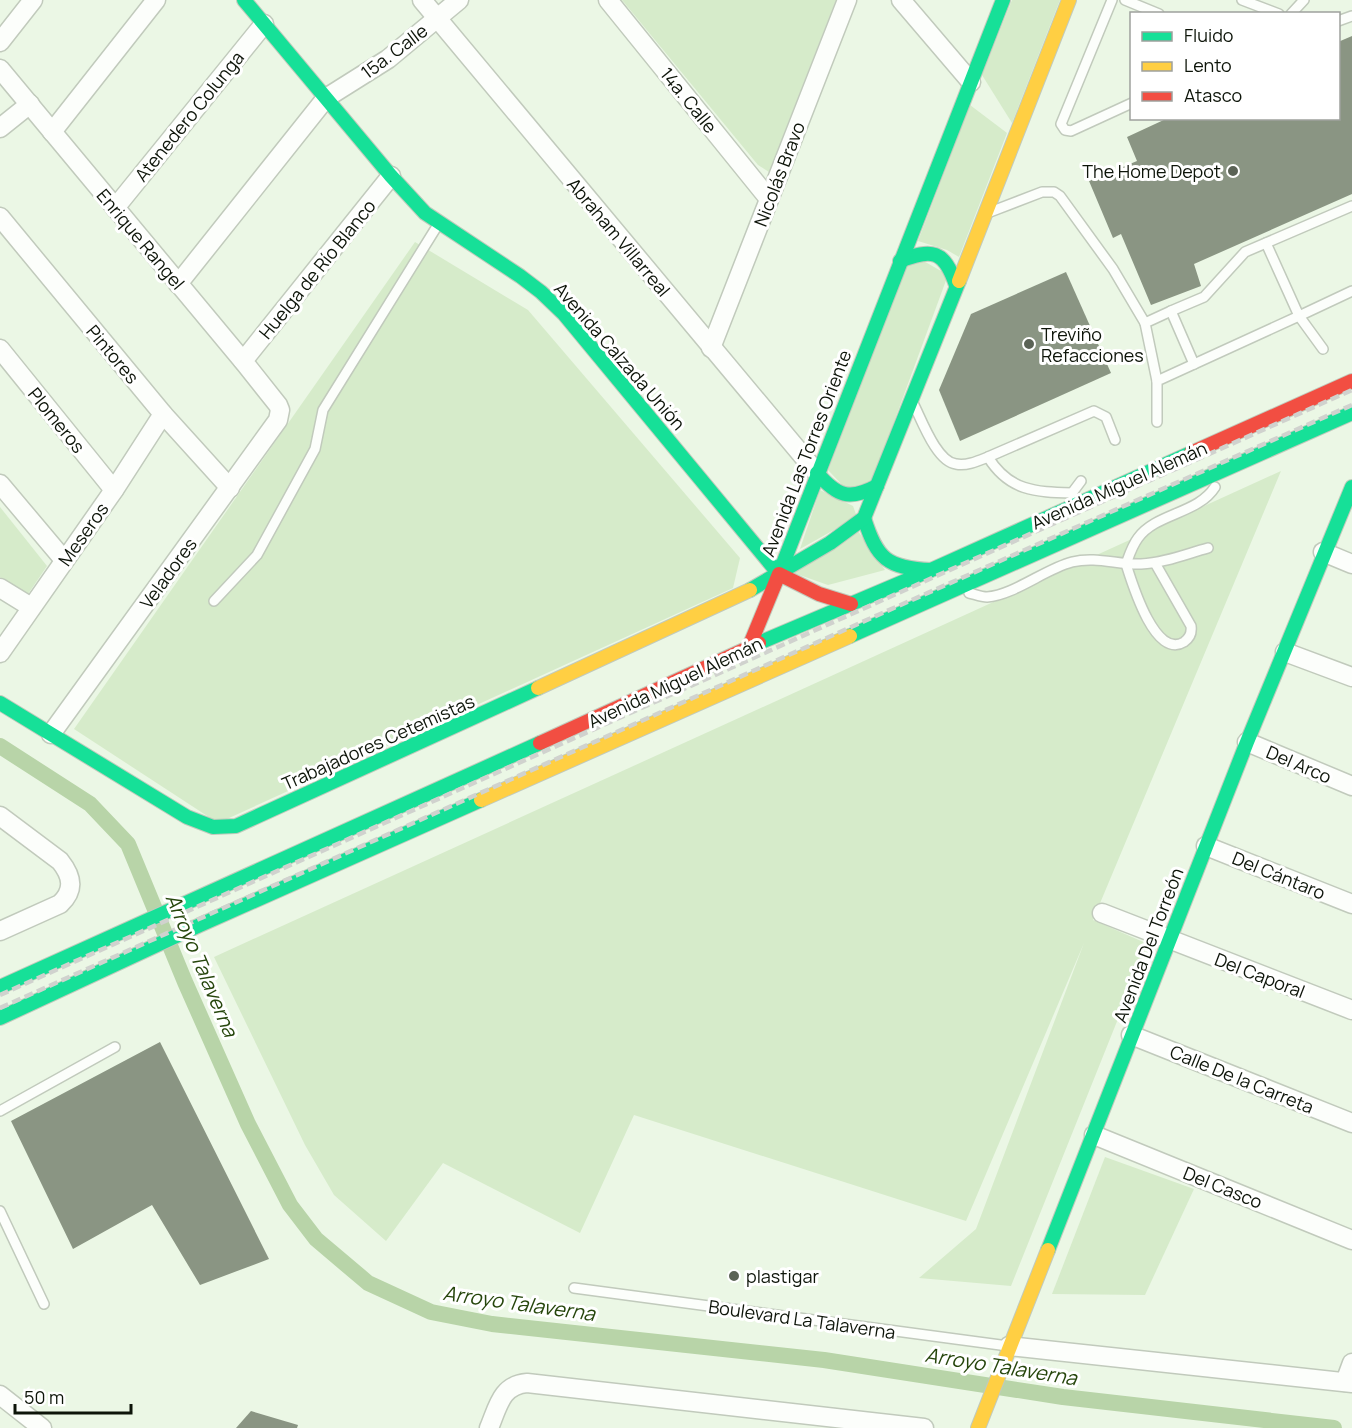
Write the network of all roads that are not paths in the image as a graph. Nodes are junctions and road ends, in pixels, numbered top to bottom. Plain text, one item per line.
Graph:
1 (33, 0) edge
2 (156, 0) edge
3 (244, 0) edge
4 (422, 0) edge
5 (459, 0) edge
6 (608, 0) edge
7 (848, 0) edge
8 (901, 0) edge
9 (1003, 0) edge
10 (1069, 0) edge
11 (1112, 0) edge
12 (1125, 0) edge
13 (1242, 0) edge
14 (1304, 0) edge
15 (1265, 4) edge
16 (1154, 12) edge
17 (1293, 12) edge
18 (437, 18) junction
19 (264, 24) junction
20 (0, 42) edge
21 (0, 69) edge
22 (970, 82) junction
23 (326, 98) junction
24 (1130, 103) edge
25 (30, 104) junction
26 (0, 128) edge
27 (52, 132) junction
28 (391, 176) junction
29 (769, 199) junction
30 (1352, 206) edge
31 (115, 208) junction
32 (984, 214) junction
33 (0, 217) edge
34 (439, 223) junction
35 (1266, 243) junction
36 (900, 261) junction
37 (178, 284) junction
38 (956, 285) junction
39 (1352, 291) edge
40 (1171, 311) junction
41 (1299, 316) junction
42 (1144, 323) junction
43 (711, 348) junction
44 (0, 349) edge
45 (1323, 349) dead end
46 (243, 361) junction
47 (1194, 364) junction
48 (1157, 381) junction
49 (1352, 381) edge
50 (912, 401) junction
51 (280, 410) joint
52 (1352, 413) edge
53 (164, 414) junction
54 (1352, 420) edge
55 (1157, 422) dead end
56 (1324, 426) junction
57 (1115, 440) dead end
58 (988, 457) junction
59 (1225, 469) junction
60 (817, 473) junction
61 (1081, 481) dead end
62 (0, 484) edge
63 (878, 486) junction
64 (1352, 487) edge
65 (230, 488) junction
66 (114, 490) junction
67 (1074, 498) junction
68 (864, 518) junction
69 (1208, 548) dead end
70 (1323, 552) junction
71 (64, 560) junction
72 (1155, 563) junction
73 (1126, 564) junction
74 (1352, 564) edge
75 (931, 570) junction
76 (779, 574) junction
77 (0, 588) edge
78 (952, 590) junction
79 (214, 600) dead end
80 (851, 604) junction
81 (31, 607) junction
82 (749, 646) junction
83 (1285, 652) junction
84 (0, 653) edge
85 (1352, 677) edge
86 (0, 703) edge
87 (51, 734) junction
88 (1247, 742) junction
89 (1352, 786) edge
90 (0, 816) edge
91 (1206, 846) junction
92 (1352, 904) edge
93 (1102, 913) dead end
94 (0, 931) edge
95 (1168, 940) junction
96 (0, 987) edge
97 (1352, 1010) edge
98 (0, 1018) edge
99 (1131, 1035) junction
100 (115, 1047) dead end
101 (0, 1111) edge
102 (1352, 1123) edge
103 (1094, 1135) junction
104 (0, 1211) edge
105 (3, 1227) edge
106 (1352, 1240) edge
107 (574, 1288) dead end
108 (44, 1305) dead end
109 (1009, 1346) junction
110 (1352, 1363) edge
111 (1348, 1382) edge
112 (0, 1395) edge
113 (980, 1423) edge
114 (874, 1425) edge
115 (42, 1428) edge
116 (489, 1428) edge
117 (924, 1428) edge

1 - 20 street
2 - 27 street
3 - 19 main road, Avenida Calzada Unión
4 - 18 street, Abraham Villarreal
5 - 18 street, 15a. Calle
6 - 29 street, 14a. Calle
7 - 29 street, Nicolás Bravo
8 - 22 street
9 - 22 main road, Avenida Las Torres Oriente
10 - 32 main road
11 - 24 lane
12 - 16 lane
13 - 15 lane
14 - 17 lane
18 - 23 street, 15a. Calle
18 - 43 street, Abraham Villarreal
19 - 23 main road, Avenida Calzada Unión
19 - 31 street, Atenedero Colunga
21 - 25 street, Enrique Rangel
22 - 36 main road, Avenida Las Torres Oriente
23 - 28 main road, Avenida Calzada Unión
23 - 37 street, 15a. Calle
25 - 26 street
25 - 27 street, Enrique Rangel
27 - 31 street, Enrique Rangel
28 - 34 main road, Avenida Calzada Unión
28 - 46 street, Huelga de Río Blanco
29 - 43 street, Nicolás Bravo
30 - 35 lane
31 - 37 street, Enrique Rangel
32 - 38 main road
32 - 42 lane
33 - 53 street, Pintores
34 - 76 main road, Avenida Calzada Unión
34 - 79 lane
35 - 40 lane
35 - 41 lane
36 - 38 main road
36 - 60 main road, Avenida Las Torres Oriente
37 - 46 street, Enrique Rangel
38 - 50 main road
39 - 41 lane
40 - 42 lane
40 - 47 lane
41 - 45 lane
41 - 47 lane
42 - 48 lane
43 - 60 street, Abraham Villarreal
44 - 66 street, Plomeros
46 - 51 street, Enrique Rangel
47 - 48 lane
48 - 55 lane
49 - 67 main road, Avenida Miguel Alemán
50 - 58 lane
50 - 63 main road
51 - 65 street, Veladores
52 - 56 main road, Avenida Miguel Alemán
53 - 65 street, Pintores
53 - 66 street, Meseros
54 - 56 main road
56 - 59 main road, Avenida Miguel Alemán
57 - 58 lane
58 - 67 lane
59 - 73 lane
59 - 78 main road, Avenida Miguel Alemán
60 - 63 main road
60 - 76 main road, Avenida Las Torres Oriente
61 - 67 lane
62 - 71 street
63 - 68 main road
64 - 70 main road, Avenida Del Torreón
65 - 87 street, Veladores
66 - 71 street, Meseros
67 - 75 main road, Avenida Miguel Alemán
68 - 75 main road
68 - 76 main road, Avenida Las Torres Oriente
69 - 72 lane
70 - 74 street
70 - 83 main road, Avenida Del Torreón
71 - 81 street, Meseros
72 - 73 lane
72 - 73 lane
73 - 78 lane
75 - 80 main road, Avenida Miguel Alemán
76 - 80 main road
76 - 82 main road
76 - 87 main road, Trabajadores Cetemistas
77 - 81 street
78 - 98 main road, Avenida Miguel Alemán
80 - 82 main road, Avenida Miguel Alemán
81 - 84 street, Meseros
82 - 96 main road, Avenida Miguel Alemán
83 - 85 street
83 - 88 main road, Avenida Del Torreón
86 - 87 main road, Trabajadores Cetemistas
88 - 89 street, Del Arco
88 - 91 main road, Avenida Del Torreón
90 - 94 street
91 - 92 street, Del Cántaro
91 - 95 main road, Avenida Del Torreón
93 - 95 street, Del Caporal
95 - 97 street, Del Caporal
95 - 99 main road, Avenida Del Torreón
99 - 102 street, Calle De la Carreta
99 - 103 main road, Avenida Del Torreón
100 - 101 lane
103 - 106 street, Del Casco
103 - 109 main road, Avenida Del Torreón
104 - 105 lane
105 - 108 lane
107 - 109 lane, Boulevard La Talaverna
109 - 111 street, Boulevard La Talaverna
109 - 113 main road, Avenida Del Torreón
110 - 111 street
112 - 115 street
114 - 116 street
114 - 117 street

